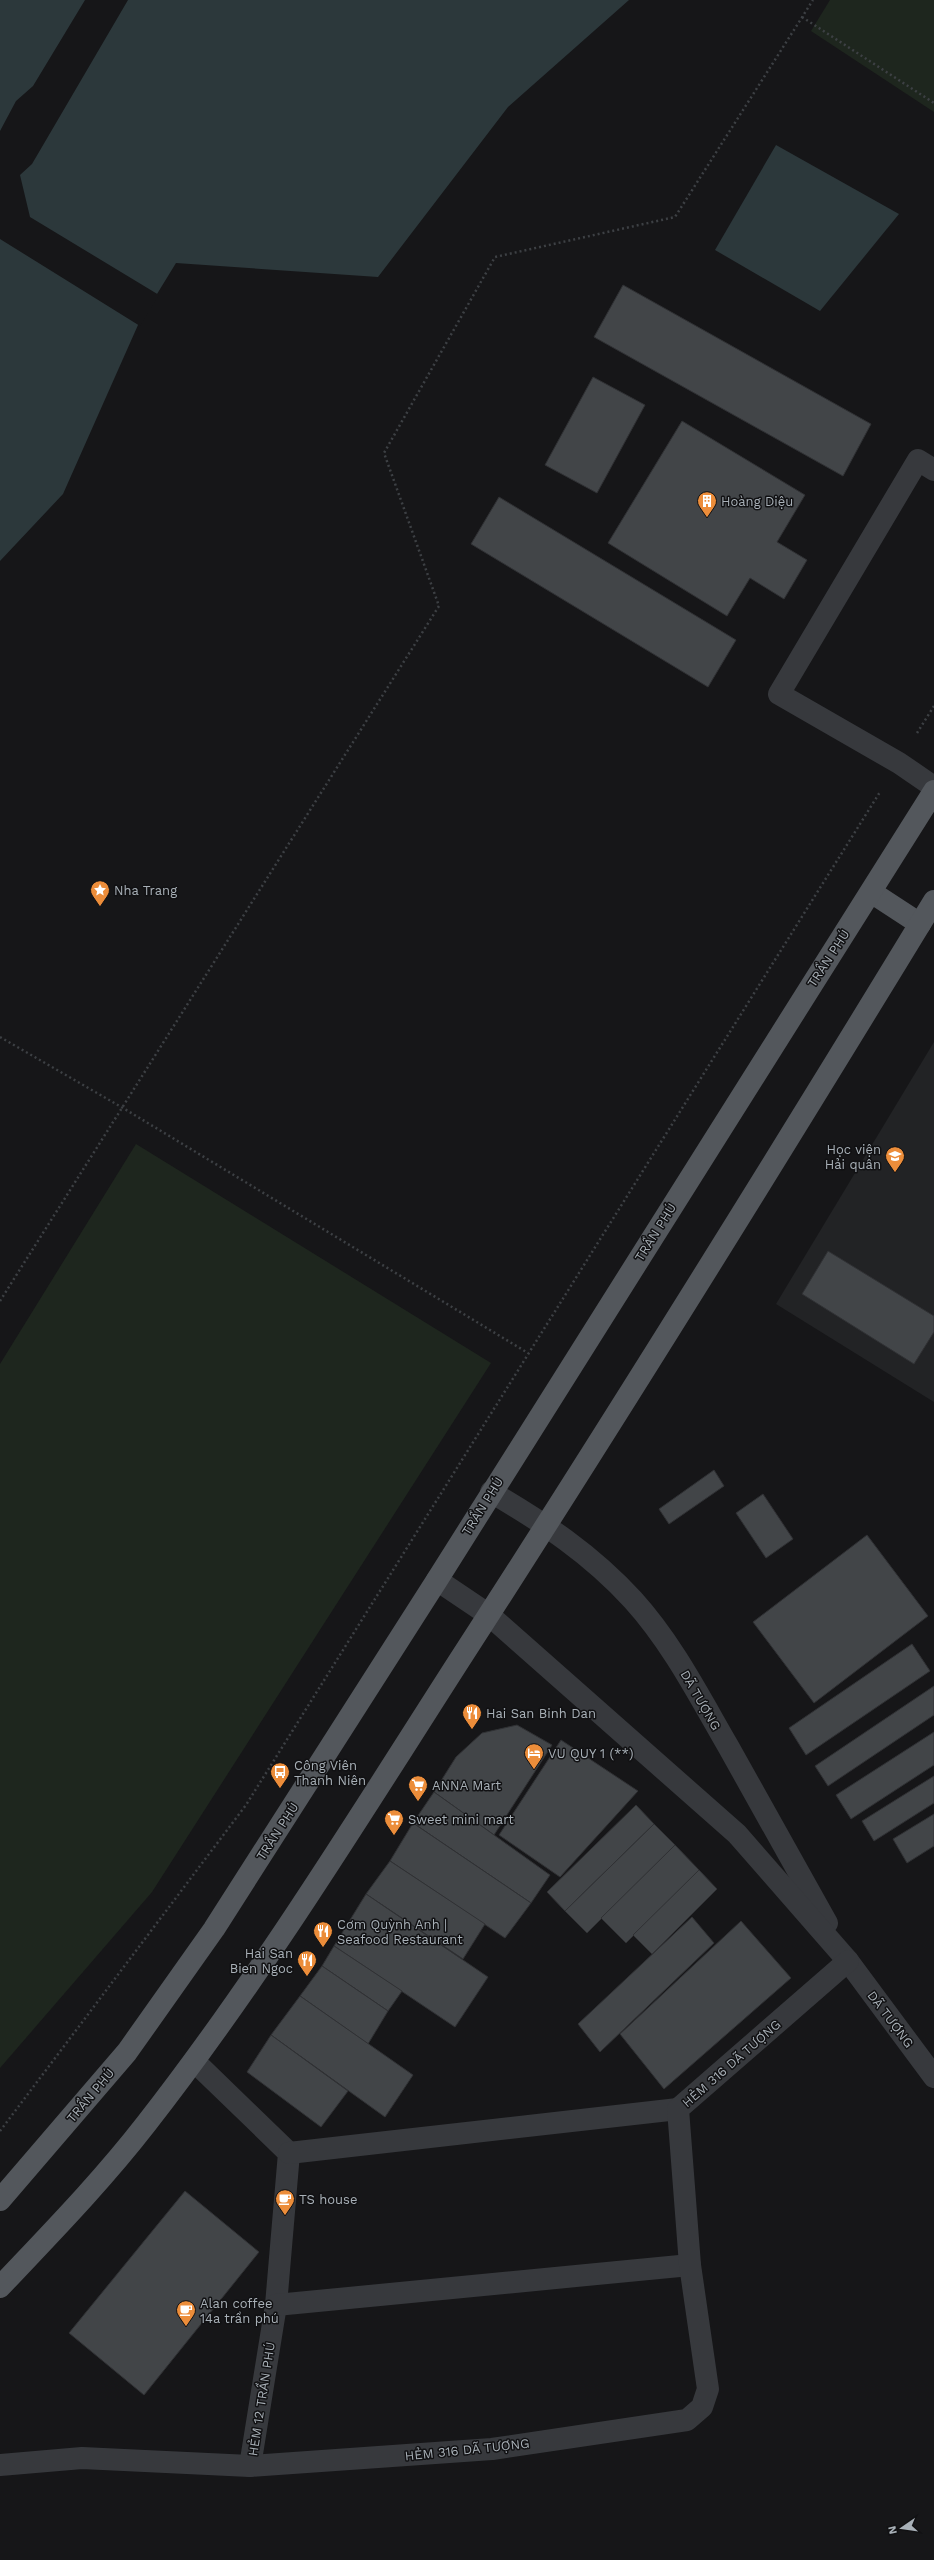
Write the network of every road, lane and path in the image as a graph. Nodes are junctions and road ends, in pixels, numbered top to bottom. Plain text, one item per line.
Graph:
1 (813, 0) edge
2 (802, 17) junction
3 (934, 103) edge
4 (934, 470) edge
5 (899, 763) junction
6 (934, 787) edge
7 (934, 791) edge
8 (871, 892) junction
9 (934, 900) edge
10 (920, 924) junction
11 (0, 1037) edge
12 (123, 1108) junction
13 (0, 1301) edge
14 (528, 1353) junction
15 (491, 1492) junction
16 (548, 1525) junction
17 (437, 1580) junction
18 (489, 1615) junction
19 (848, 1961) junction
20 (194, 2061) junction
21 (934, 2077) edge
22 (678, 2109) junction
23 (0, 2131) edge
24 (289, 2153) junction
25 (0, 2200) edge
26 (690, 2265) junction
27 (0, 2287) edge
28 (276, 2305) junction
29 (0, 2465) edge
30 (250, 2466) junction

1 - 2 path
2 - 3 path
2 - 12 path
4 - 5 street
5 - 6 street
5 - 14 path
7 - 8 main road, TRẦN PHÚ
8 - 10 main road
8 - 15 main road, TRẦN PHÚ
9 - 10 main road
10 - 16 main road
11 - 12 path
12 - 13 path
12 - 14 path
14 - 23 path
15 - 16 street, DÃ TƯỢNG
15 - 17 main road, TRẦN PHÚ
16 - 18 main road
16 - 19 street, DÃ TƯỢNG
17 - 18 street, DÃ TƯỢNG
17 - 25 main road, TRẦN PHÚ
18 - 19 street, DÃ TƯỢNG
18 - 20 main road
19 - 21 street, DÃ TƯỢNG
19 - 22 street, HẺM 316 DÃ TƯỢNG
20 - 24 street
20 - 27 main road
22 - 24 street
22 - 26 street, HẺM 316 DÃ TƯỢNG
24 - 28 street, HẺM 12 TRẦN PHÚ
26 - 28 street
26 - 30 street, HẺM 316 DÃ TƯỢNG
28 - 30 street, HẺM 12 TRẦN PHÚ
29 - 30 street, HẺM 316 DÃ TƯỢNG

